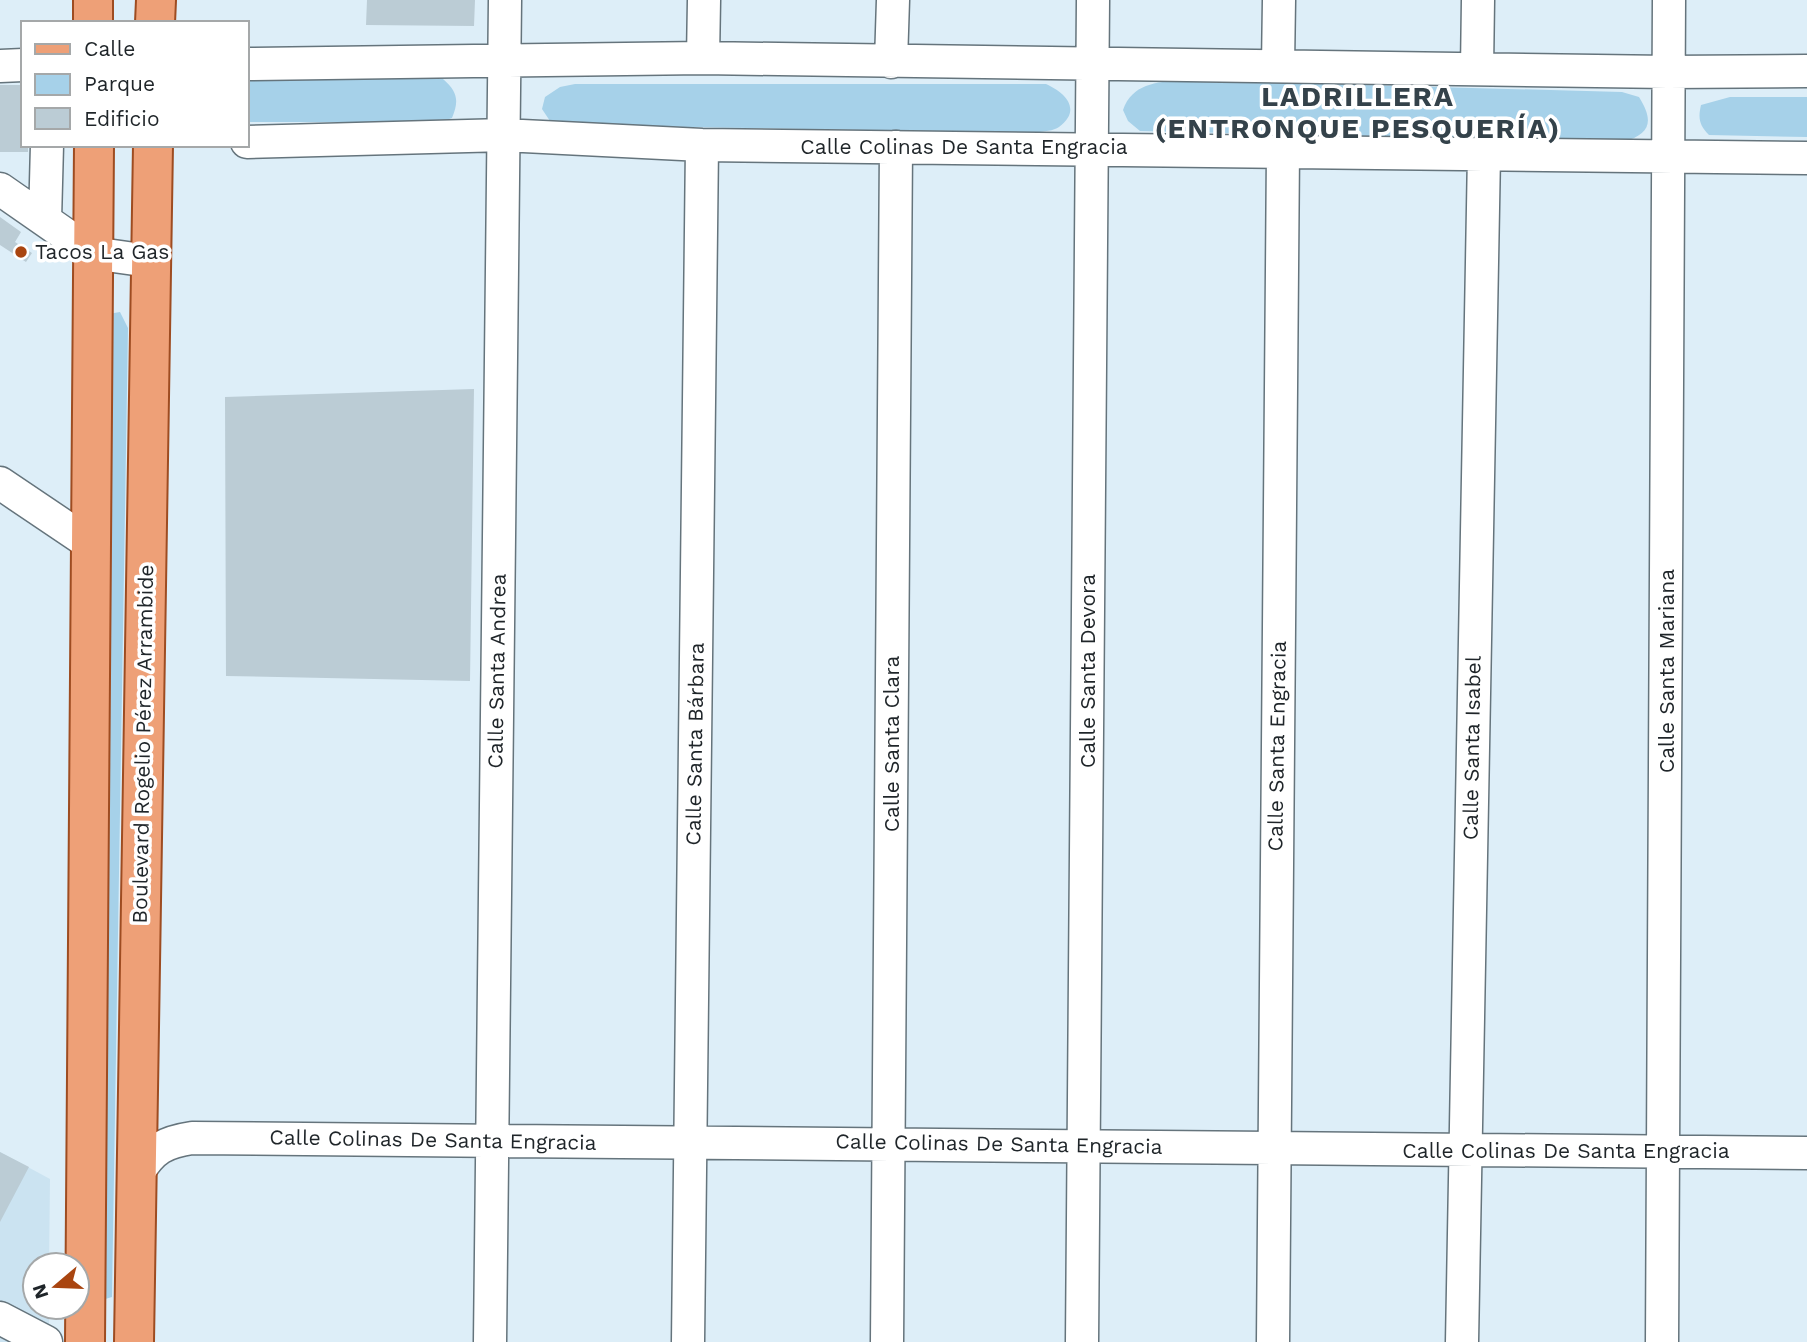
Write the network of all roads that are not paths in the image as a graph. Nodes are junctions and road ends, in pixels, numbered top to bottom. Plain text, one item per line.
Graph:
1 (156, 0) edge
2 (505, 0) edge
3 (704, 0) edge
4 (893, 0) edge
5 (1093, 0) edge
6 (1279, 0) edge
7 (1478, 0) edge
8 (1669, 0) edge
9 (156, 21) edge
10 (703, 58) junction
11 (505, 61) junction
12 (891, 62) junction
13 (248, 64) edge
14 (1092, 64) junction
15 (21, 65) edge
16 (1278, 65) junction
17 (0, 66) edge
18 (1476, 69) junction
19 (1807, 71) edge
20 (1668, 72) junction
21 (505, 135) junction
22 (248, 142) edge
23 (702, 145) junction
24 (47, 147) edge
25 (94, 147) edge
26 (153, 147) edge
27 (896, 147) junction
28 (1092, 148) junction
29 (1283, 150) junction
30 (1484, 154) junction
31 (1807, 158) edge
32 (1670, 159) junction
33 (0, 189) edge
34 (45, 220) junction
35 (92, 253) junction
36 (149, 261) junction
37 (0, 483) edge
38 (92, 545) junction
39 (139, 1088) junction
40 (192, 1138) junction
41 (491, 1139) junction
42 (890, 1142) junction
43 (690, 1144) junction
44 (1085, 1146) junction
45 (1273, 1146) junction
46 (1664, 1151) junction
47 (1465, 1152) junction
48 (1807, 1153) edge
49 (138, 1173) junction
50 (0, 1318) edge
51 (0, 1342) edge
52 (46, 1342) edge
53 (85, 1342) edge
54 (134, 1342) edge
55 (490, 1342) edge
56 (688, 1342) edge
57 (887, 1342) edge
58 (1082, 1342) edge
59 (1273, 1342) edge
60 (1462, 1342) edge
61 (1662, 1342) edge

1 - 9 main road
2 - 11 street, Calle Santa Andrea
3 - 10 street
4 - 12 street
5 - 14 street, Calle Santa Devora
6 - 16 street
7 - 18 street
8 - 20 street, Calle Santa Mariana
10 - 11 street
10 - 12 street
11 - 13 street
11 - 21 street, Calle Santa Andrea
12 - 14 street
14 - 16 street
14 - 28 street, Calle Santa Devora
15 - 17 street
16 - 18 street
18 - 20 street
19 - 20 street
20 - 32 street, Calle Santa Mariana
21 - 22 street, Calle Colinas De Santa Engracia
21 - 23 street, Calle Colinas De Santa Engracia
21 - 41 street, Calle Santa Andrea
23 - 27 street, Calle Colinas De Santa Engracia
23 - 43 street, Calle Santa Bárbara
24 - 34 street
25 - 35 main road
26 - 36 main road, Boulevard Rogelio Pérez Arrambide
27 - 28 street, Calle Colinas De Santa Engracia
27 - 42 street, Calle Santa Clara
28 - 29 street, Calle Colinas De Santa Engracia
28 - 44 street, Calle Santa Devora
29 - 30 street, Calle Colinas De Santa Engracia
29 - 45 street, Calle Santa Engracia
30 - 32 street, Calle Colinas De Santa Engracia
30 - 47 street, Calle Santa Isabel
31 - 32 street, Calle Colinas De Santa Engracia
32 - 46 street, Calle Santa Mariana
33 - 34 street
34 - 35 street
35 - 36 street
35 - 38 main road
36 - 39 main road, Boulevard Rogelio Pérez Arrambide
37 - 38 street
38 - 53 main road
39 - 40 street
39 - 49 main road, Boulevard Rogelio Pérez Arrambide
40 - 41 street, Calle Colinas De Santa Engracia
40 - 49 street
41 - 43 street, Calle Colinas De Santa Engracia
41 - 55 street, Calle Santa Andrea
42 - 43 street, Calle Colinas De Santa Engracia
42 - 44 street, Calle Colinas De Santa Engracia
42 - 57 street, Calle Santa Clara
43 - 56 street, Calle Santa Bárbara
44 - 45 street, Calle Colinas De Santa Engracia
44 - 58 street, Calle Santa Devora
45 - 47 street, Calle Colinas De Santa Engracia
45 - 59 street, Calle Santa Engracia
46 - 47 street, Calle Colinas De Santa Engracia
46 - 48 street, Calle Colinas De Santa Engracia
46 - 61 street, Calle Santa Mariana
47 - 60 street, Calle Santa Isabel
49 - 54 main road, Boulevard Rogelio Pérez Arrambide
50 - 51 street
50 - 52 street

